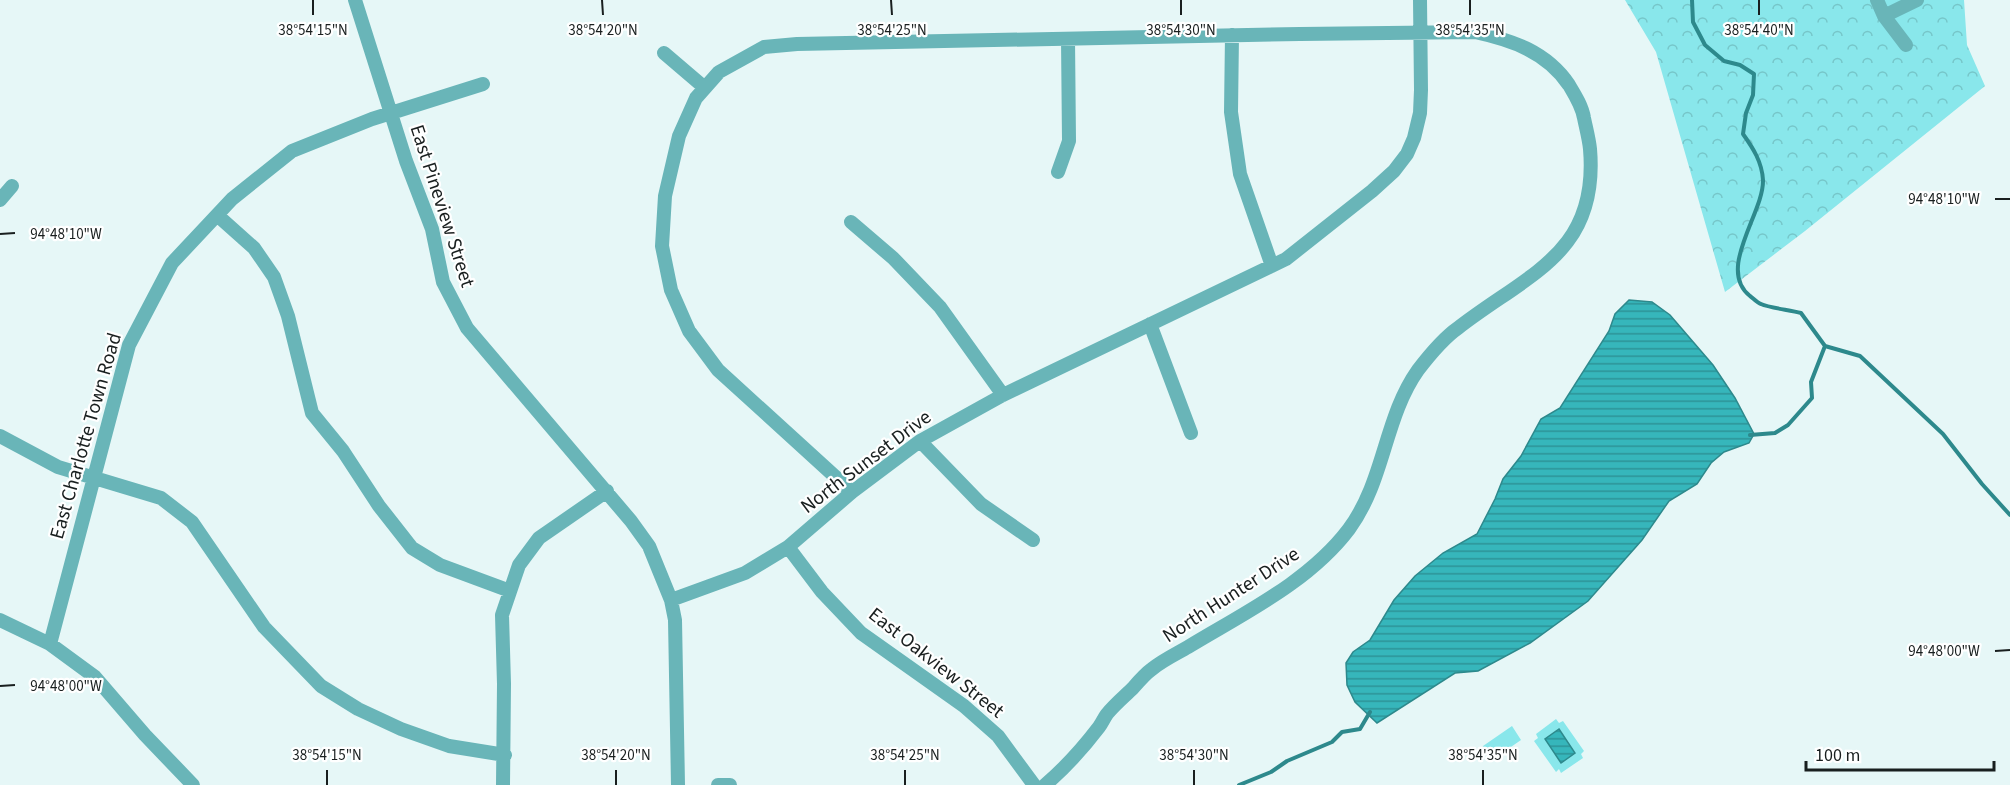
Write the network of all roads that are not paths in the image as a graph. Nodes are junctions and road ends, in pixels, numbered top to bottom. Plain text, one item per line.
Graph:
1 (355, 0) edge
2 (1420, 0) edge
3 (1877, 0) edge
4 (1917, 0) edge
5 (1884, 16) junction
6 (1420, 33) junction
7 (1232, 35) junction
8 (1068, 39) junction
9 (1906, 45) dead end
10 (664, 53) dead end
11 (483, 84) dead end
12 (705, 88) junction
13 (392, 112) junction
14 (1058, 172) dead end
15 (12, 186) dead end
16 (0, 200) edge
17 (217, 215) junction
18 (851, 222) dead end
19 (1272, 266) junction
20 (1150, 324) junction
21 (1003, 395) junction
22 (1191, 433) dead end
23 (0, 436) edge
24 (920, 441) junction
25 (93, 477) junction
26 (607, 491) junction
27 (852, 492) junction
28 (1033, 540) dead end
29 (788, 547) junction
30 (510, 591) junction
31 (671, 600) junction
32 (0, 620) edge
33 (50, 644) junction
34 (505, 754) junction
35 (193, 785) edge
36 (503, 785) edge
37 (678, 785) edge
38 (718, 785) edge
39 (730, 785) edge
40 (1034, 785) edge
41 (1045, 785) edge

1 - 13 street, East Pineview Street
2 - 6 street, North Sunset Drive
3 - 5 street
4 - 5 street
5 - 9 street
6 - 7 street
6 - 19 street, North Sunset Drive
6 - 41 street, North Hunter Drive
7 - 8 street
7 - 19 street
8 - 12 street
8 - 14 street
10 - 12 street
11 - 13 street, East Charlotte Town Road
12 - 27 street
13 - 17 street, East Charlotte Town Road
13 - 26 street, East Pineview Street
15 - 16 street
17 - 25 street, East Charlotte Town Road
17 - 30 street
18 - 21 street
19 - 20 street, North Sunset Drive
20 - 21 street, North Sunset Drive
20 - 22 street
21 - 24 street, North Sunset Drive
23 - 25 street
24 - 27 street, North Sunset Drive
24 - 28 street
25 - 33 street, East Charlotte Town Road
25 - 34 street
26 - 30 street
26 - 31 street, East Pineview Street
27 - 29 street, North Sunset Drive
29 - 31 street, North Sunset Drive
29 - 40 street, East Oakview Street
30 - 34 street
31 - 37 street
32 - 33 street
33 - 35 street
34 - 36 street
38 - 39 street

